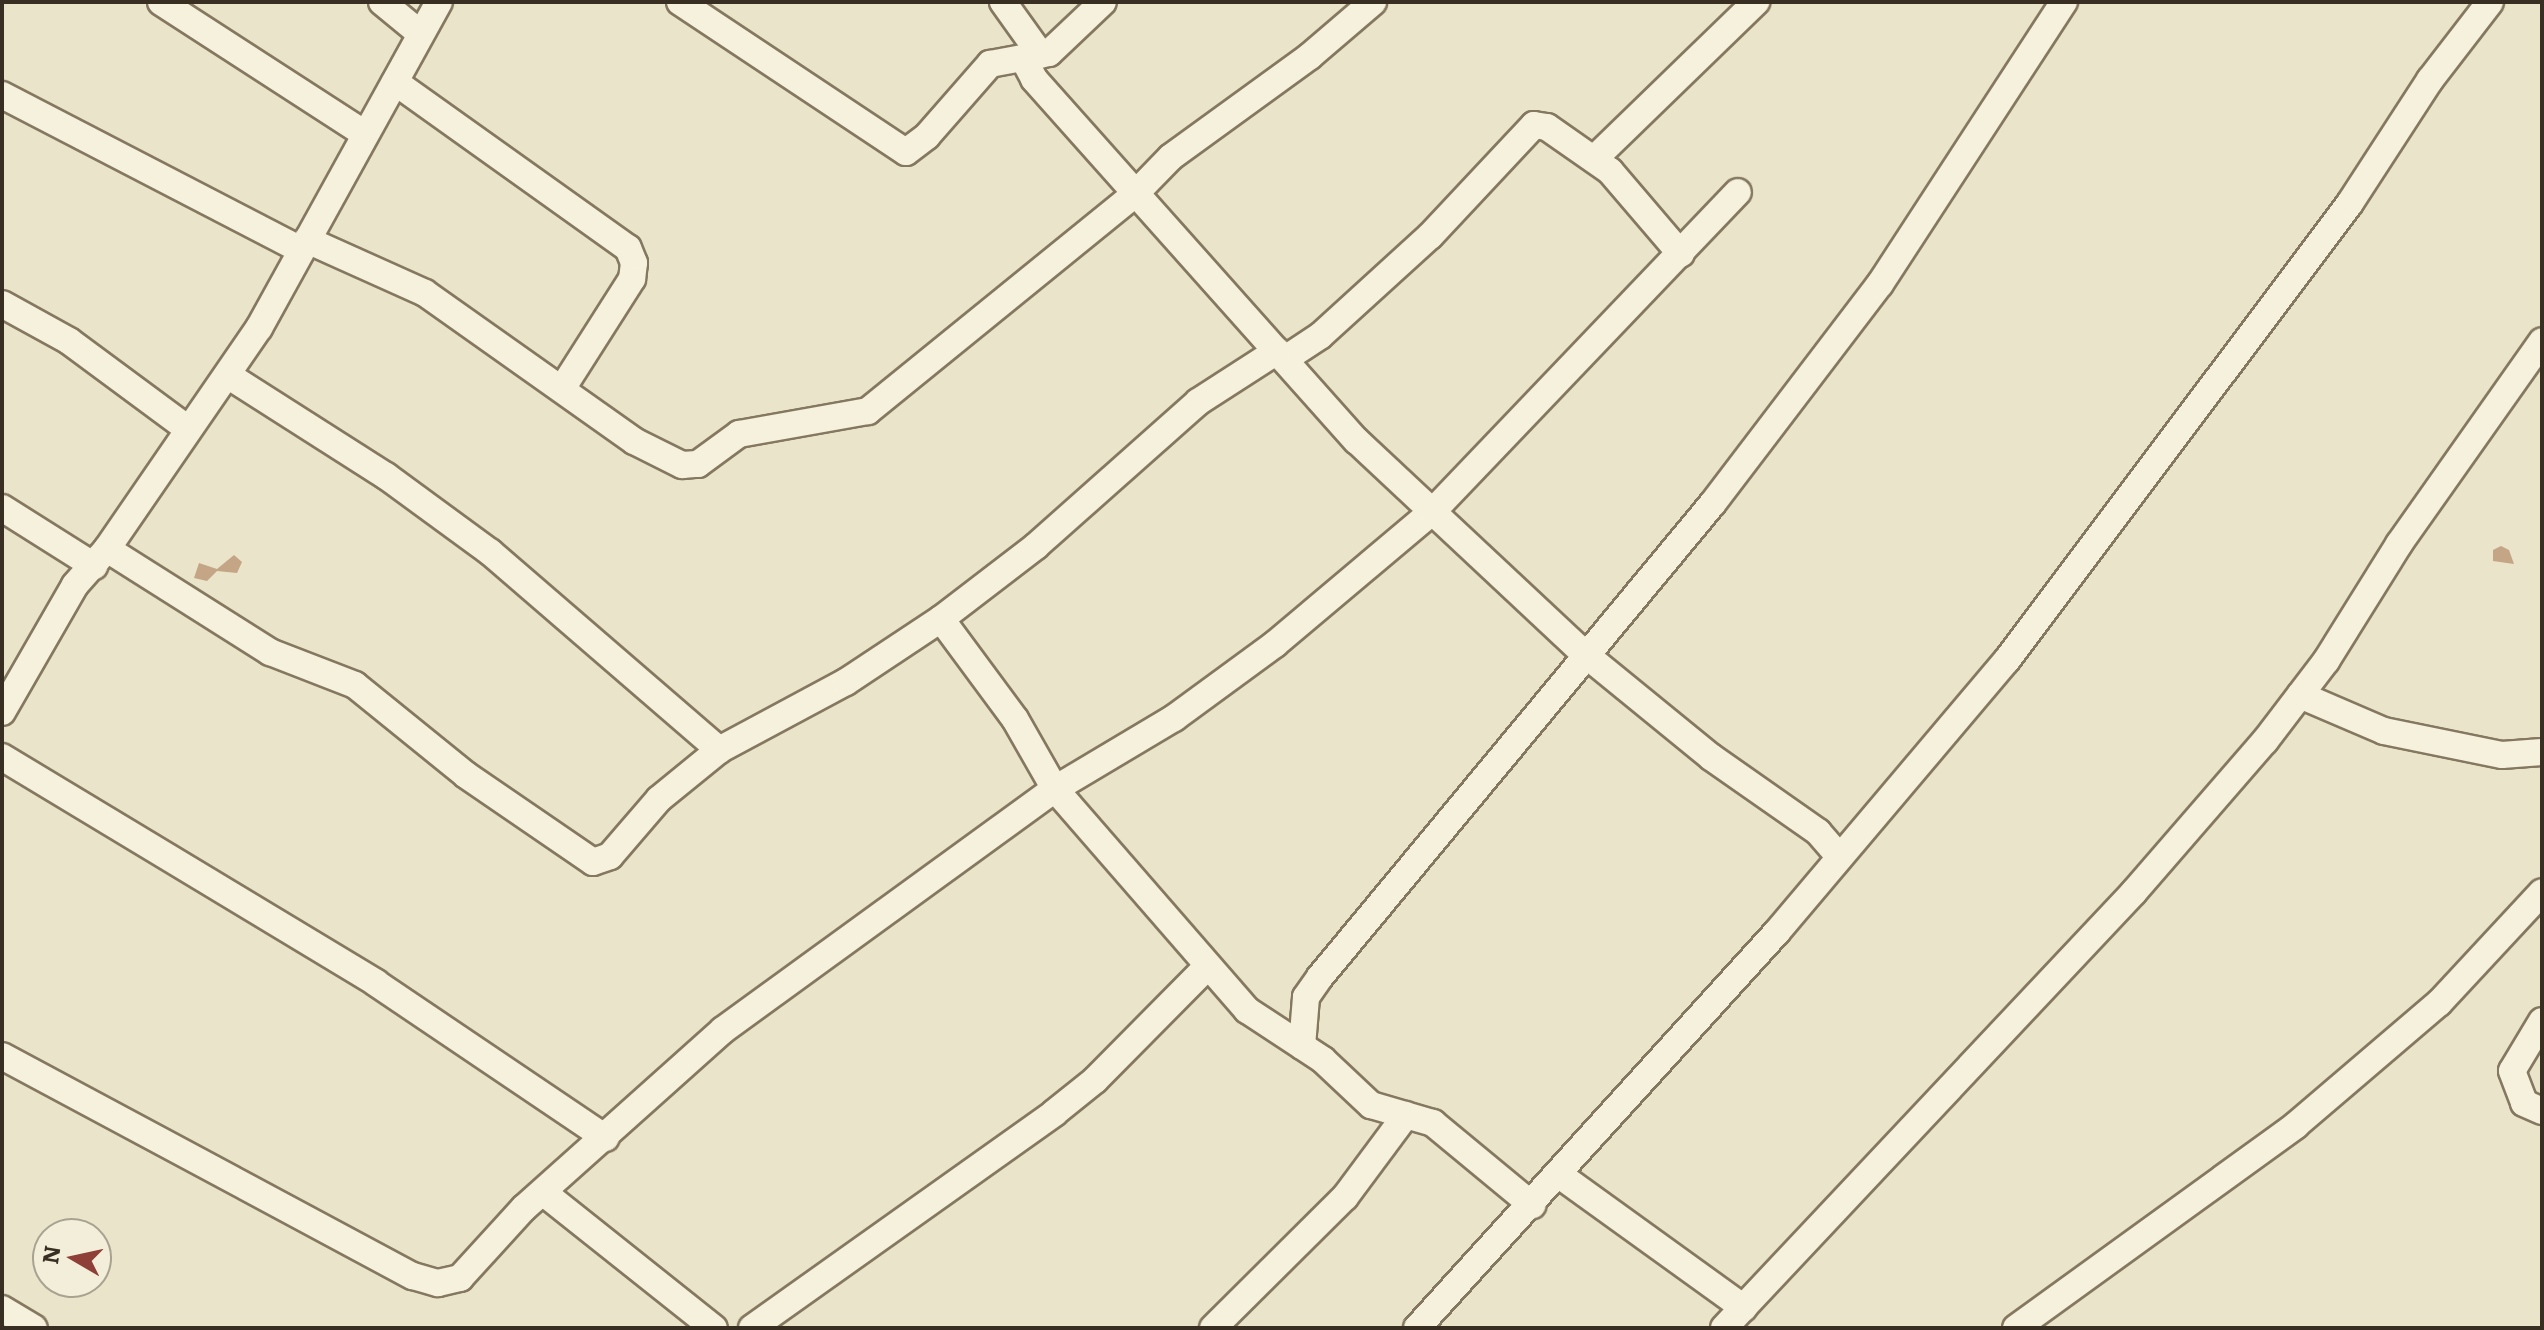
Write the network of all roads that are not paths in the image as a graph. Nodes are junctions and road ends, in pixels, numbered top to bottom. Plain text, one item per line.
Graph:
1 (161, 2) edge
2 (382, 2) edge
3 (439, 2) edge
4 (680, 2) edge
5 (1003, 2) edge
6 (1103, 2) edge
7 (1373, 2) edge
8 (1756, 2) edge
9 (2064, 2) edge
10 (2490, 2) edge
11 (421, 34) junction
12 (1032, 57) junction
13 (395, 82) junction
14 (2, 95) edge
15 (365, 134) junction
16 (1594, 159) junction
17 (1738, 192) dead end
18 (1136, 193) junction
19 (304, 245) junction
20 (1681, 254) junction
21 (2, 304) edge
22 (2542, 341) edge
23 (1281, 355) junction
24 (229, 376) junction
25 (562, 389) junction
26 (188, 429) junction
27 (2, 508) edge
28 (1433, 511) junction
29 (100, 557) junction
30 (941, 619) junction
31 (1586, 655) junction
32 (2300, 695) junction
33 (2, 712) edge
34 (719, 750) junction
35 (2542, 752) edge
36 (2, 757) edge
37 (1055, 789) junction
38 (1840, 857) junction
39 (2542, 892) edge
40 (1207, 967) junction
41 (2542, 1021) edge
42 (1302, 1046) junction
43 (2, 1056) edge
44 (2542, 1111) edge
45 (1406, 1115) junction
46 (606, 1138) junction
47 (1558, 1174) junction
48 (544, 1193) junction
49 (1532, 1205) junction
50 (1744, 1308) junction
51 (2, 1309) edge
52 (34, 1328) edge
53 (714, 1328) edge
54 (752, 1328) edge
55 (1213, 1328) edge
56 (1417, 1328) edge
57 (1724, 1328) edge
58 (2016, 1328) edge

1 - 15 street
2 - 11 street
3 - 11 street
4 - 12 street
5 - 12 street
6 - 12 street
7 - 18 street
8 - 16 street
9 - 31 street
10 - 38 street
11 - 13 street
12 - 18 street
13 - 15 street
13 - 25 street
14 - 19 street
15 - 19 street
16 - 20 street
16 - 23 street
17 - 20 street
18 - 23 street
18 - 25 street
19 - 24 street
19 - 25 street
20 - 28 street
21 - 26 street
22 - 32 street
23 - 28 street
23 - 30 street
24 - 26 street
24 - 34 street
26 - 29 street
27 - 29 street
28 - 31 street
28 - 37 street
29 - 33 street
29 - 34 street
30 - 34 street
30 - 37 street
31 - 38 street
31 - 42 street
32 - 35 street
32 - 50 street
36 - 46 street
37 - 40 street
37 - 46 street
38 - 47 street
39 - 58 street
40 - 42 street
40 - 54 street
41 - 44 street
42 - 45 street
43 - 48 street
45 - 49 street
45 - 55 street
46 - 48 street
47 - 49 street
47 - 50 street
48 - 53 street
49 - 56 street
50 - 57 street
51 - 52 street

